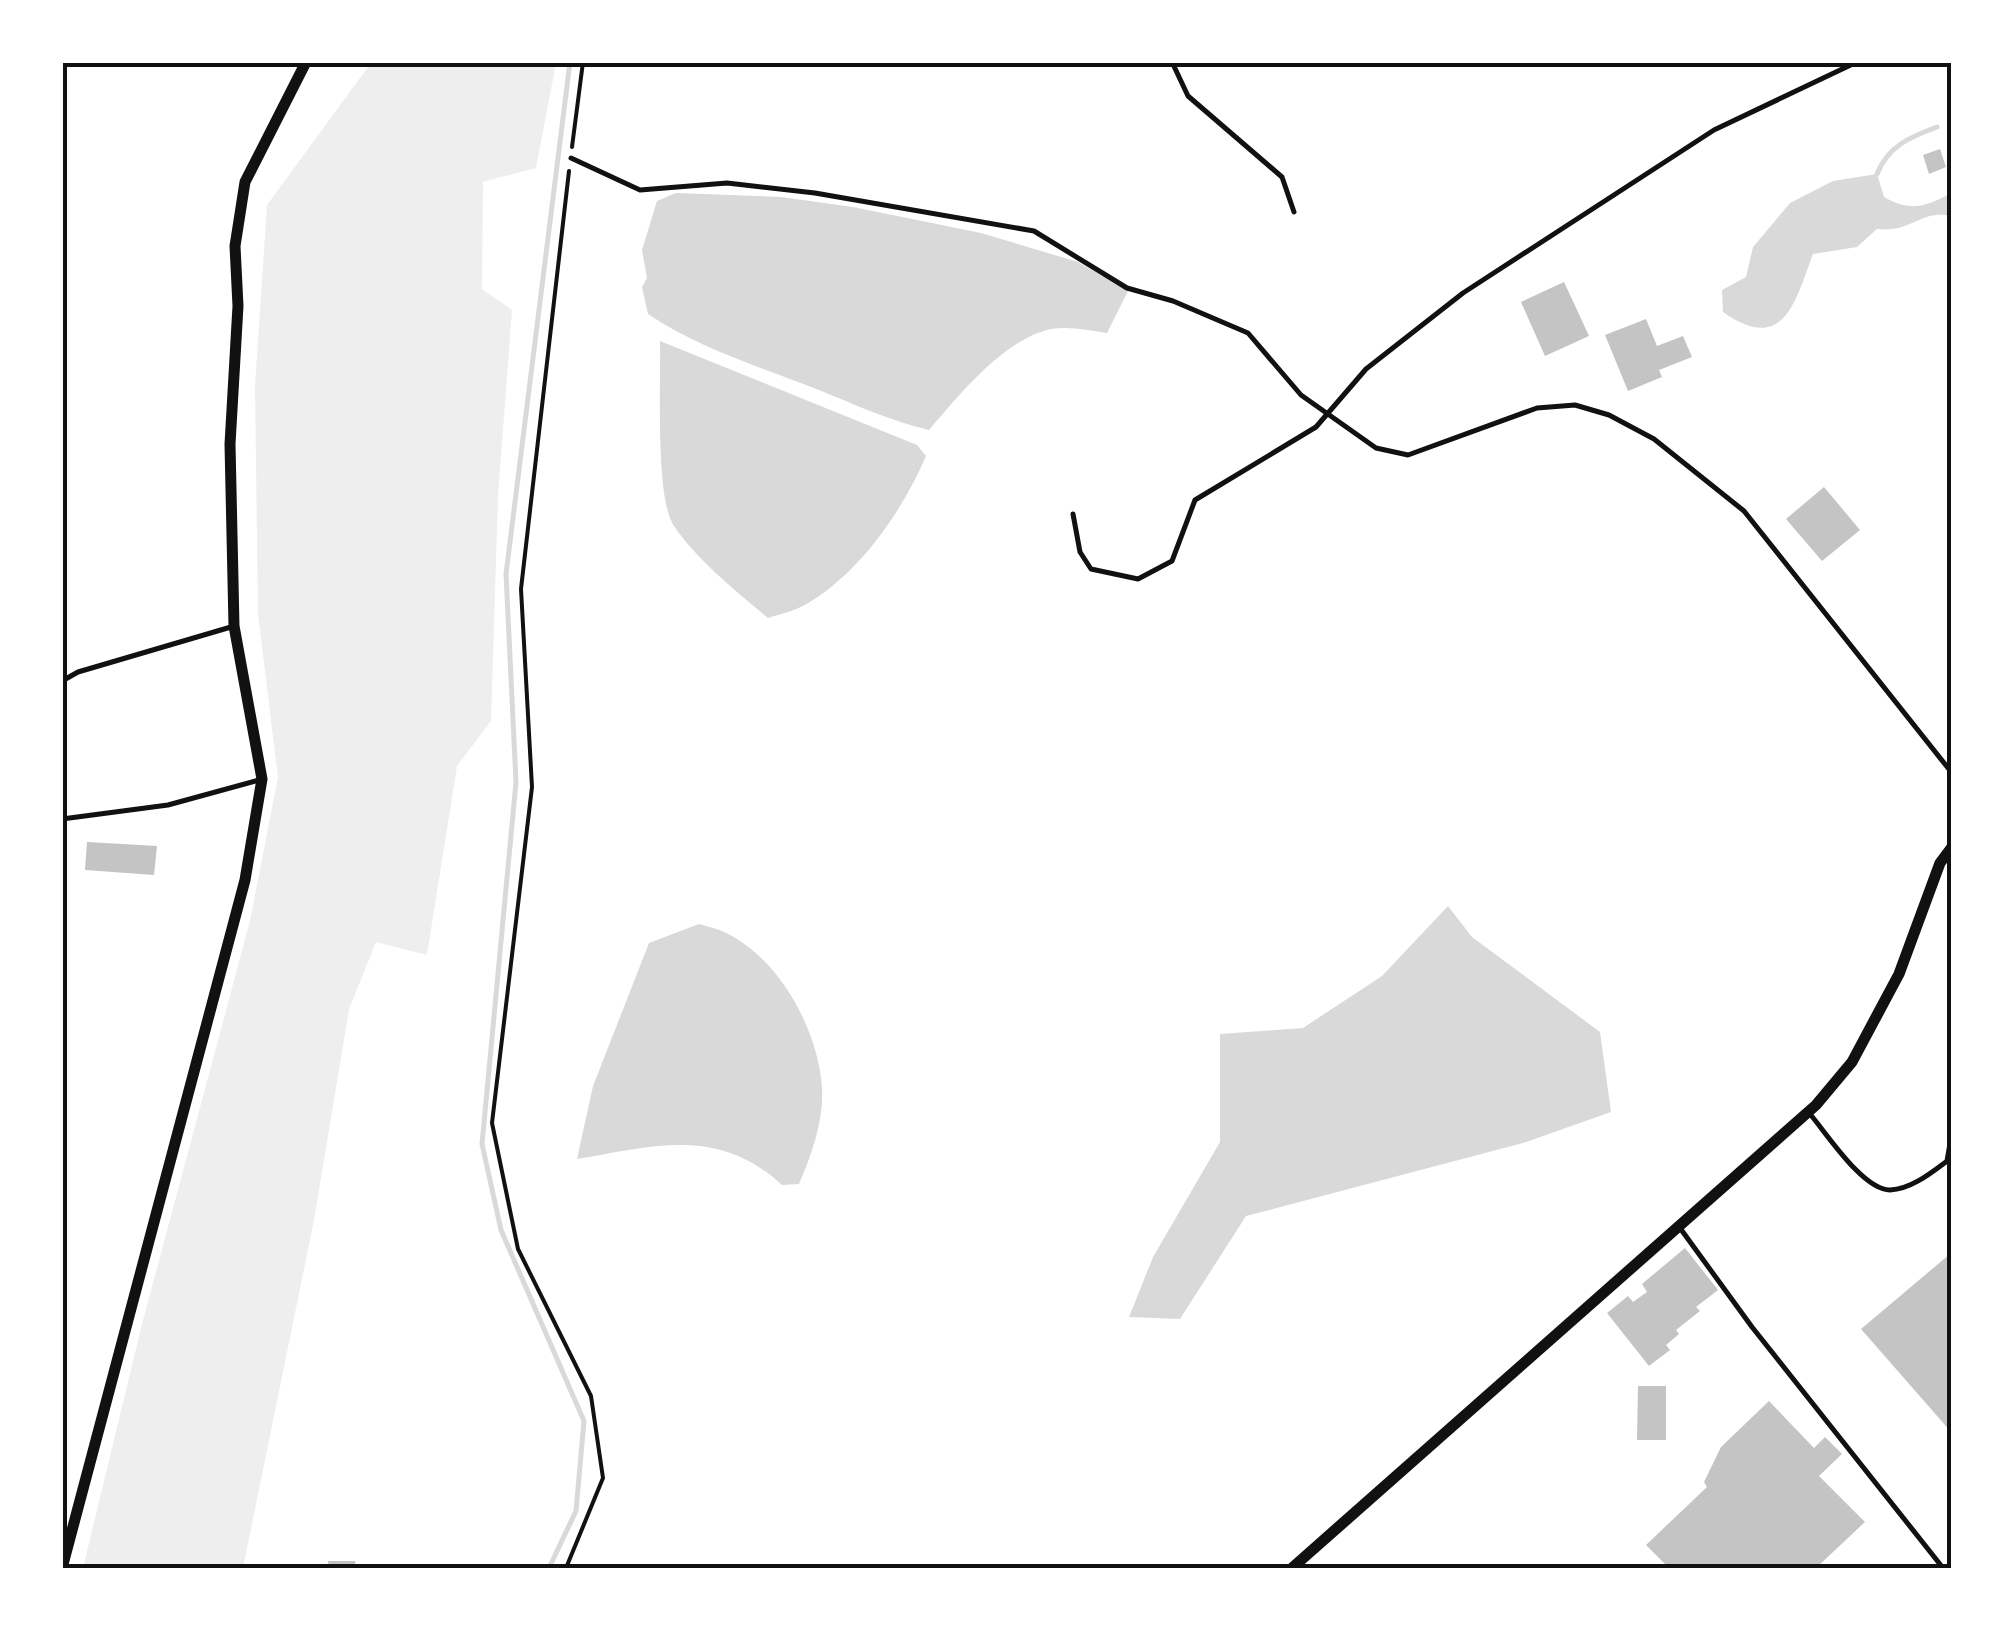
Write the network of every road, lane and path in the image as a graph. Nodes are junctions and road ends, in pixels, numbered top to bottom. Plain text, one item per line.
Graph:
1 (306, 62) edge
2 (583, 62) edge
3 (1172, 62) edge
4 (1858, 62) edge
5 (571, 158) junction
6 (1294, 212) dead end
7 (1325, 414) junction
8 (1072, 514) dead end
9 (234, 626) junction
10 (62, 681) edge
11 (1952, 773) edge
12 (262, 779) junction
13 (62, 820) edge
14 (1952, 847) edge
15 (1808, 1112) junction
16 (1952, 1132) edge
17 (1950, 1163) edge
18 (1680, 1228) junction
19 (62, 1568) edge
20 (566, 1568) edge
21 (1292, 1568) edge
22 (1944, 1568) edge

1 - 9 street
2 - 5 path
3 - 6 lane
4 - 7 lane
5 - 7 lane
5 - 20 path
7 - 8 lane
7 - 11 lane
9 - 10 lane
9 - 12 street
12 - 13 lane
12 - 19 street
14 - 15 street
15 - 17 lane
15 - 18 street
16 - 17 lane
18 - 21 street
18 - 22 lane

